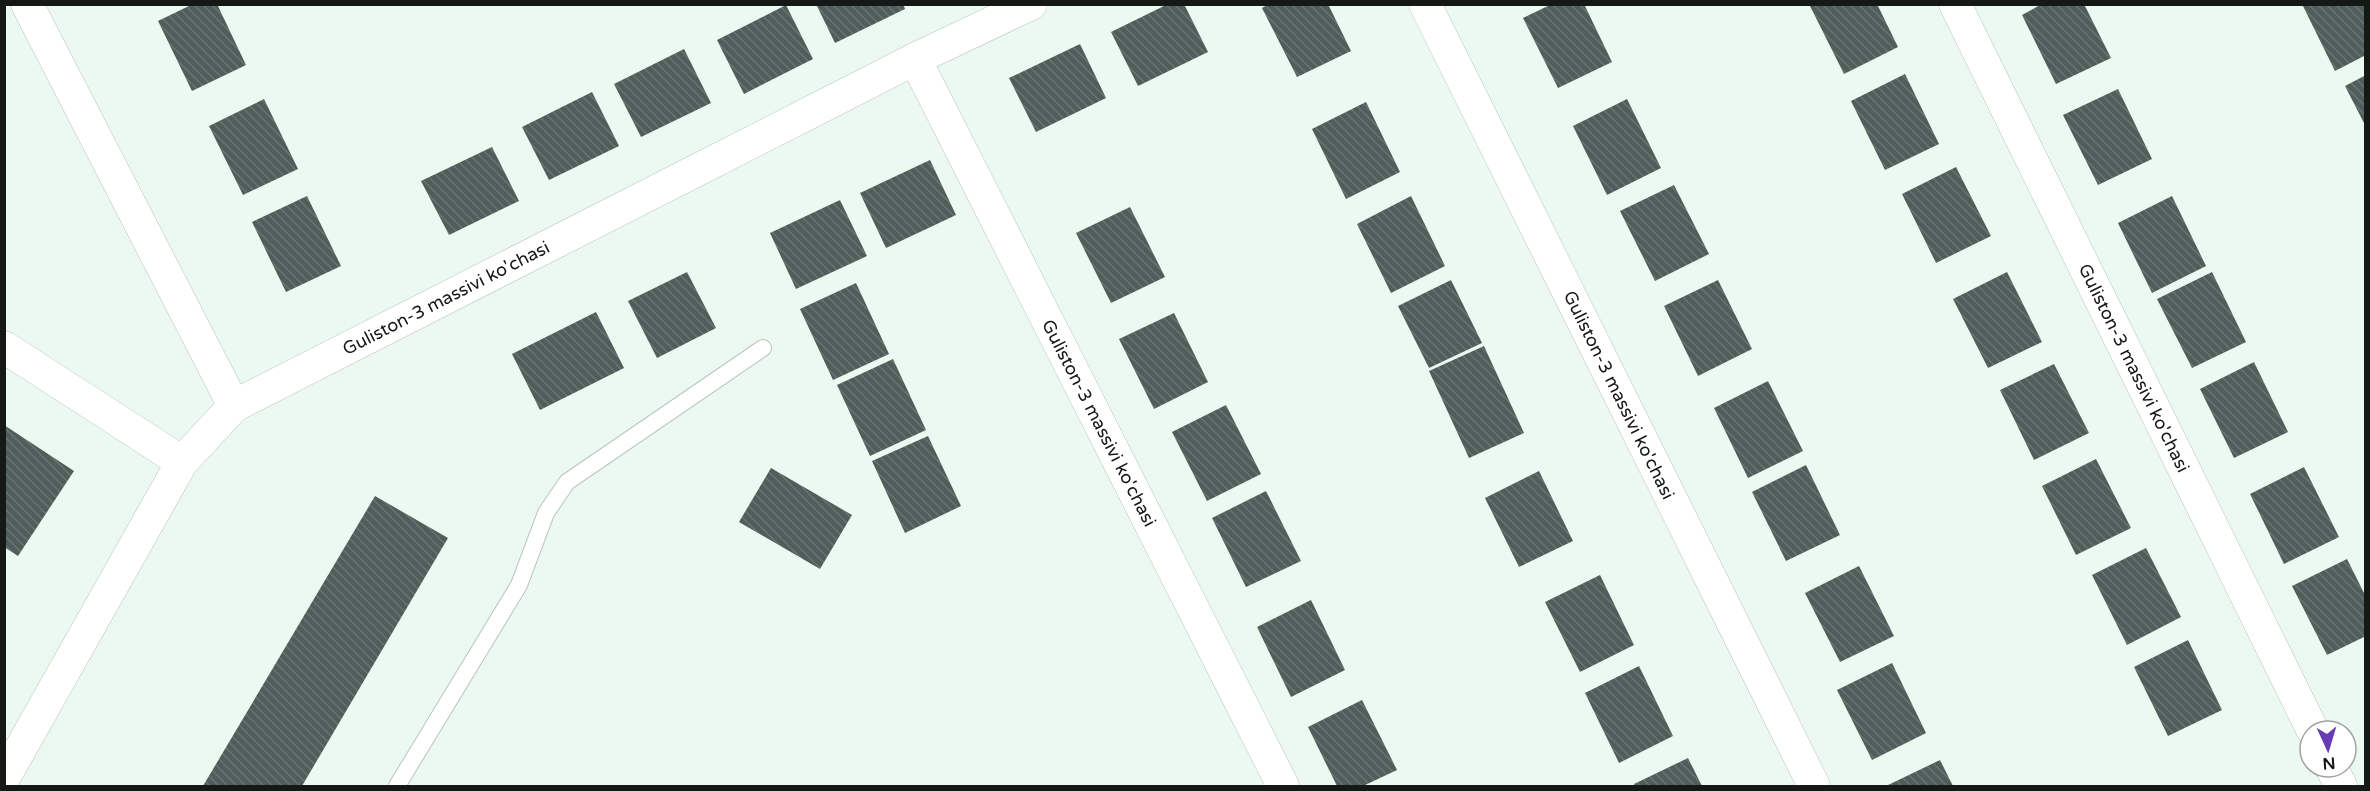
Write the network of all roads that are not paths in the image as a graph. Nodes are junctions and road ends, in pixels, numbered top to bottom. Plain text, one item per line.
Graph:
1 (1031, 4) edge
2 (1425, 4) edge
3 (1955, 4) edge
4 (29, 5) edge
5 (915, 59) junction
6 (4, 347) edge
7 (763, 348) dead end
8 (234, 406) junction
9 (182, 462) junction
10 (2307, 719) edge
11 (4, 779) edge
12 (16, 786) edge
13 (397, 786) edge
14 (1283, 786) edge
15 (1814, 786) edge

1 - 5 street, Guliston-3 massivi ko'chasi
2 - 15 street, Guliston-3 massivi ko'chasi
3 - 10 street, Guliston-3 massivi ko'chasi
4 - 8 street
5 - 8 street, Guliston-3 massivi ko'chasi
5 - 14 street, Guliston-3 massivi ko'chasi
6 - 9 street
7 - 13 lane
8 - 9 street, Guliston-3 massivi ko'chasi
9 - 11 street, Guliston-3 massivi ko'chasi
11 - 12 lane

